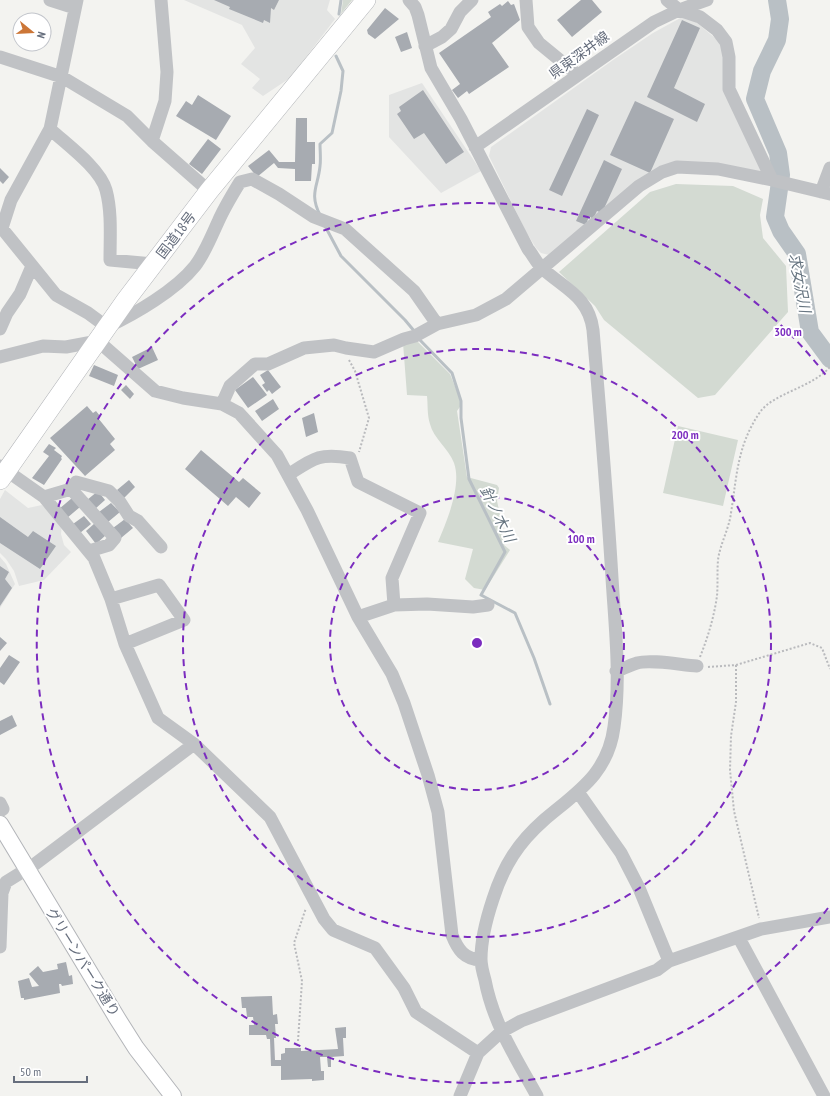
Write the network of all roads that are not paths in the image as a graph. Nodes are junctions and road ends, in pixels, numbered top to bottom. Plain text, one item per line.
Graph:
1 (50, 0) edge
2 (161, 0) edge
3 (366, 0) edge
4 (409, 0) edge
5 (472, 0) edge
6 (526, 0) edge
7 (667, 0) edge
8 (707, 0) edge
9 (76, 4) edge
10 (679, 10) junction
11 (424, 46) junction
12 (0, 57) edge
13 (578, 75) junction
14 (62, 77) junction
15 (50, 129) junction
16 (152, 141) junction
17 (475, 147) junction
18 (830, 168) edge
19 (778, 181) junction
20 (209, 191) junction
21 (826, 193) edge
22 (1, 227) edge
23 (153, 264) junction
24 (32, 266) junction
25 (542, 268) junction
26 (437, 324) junction
27 (0, 329) edge
28 (102, 334) junction
29 (0, 357) edge
30 (222, 404) junction
31 (2, 472) edge
32 (288, 475) junction
33 (71, 489) junction
34 (44, 497) junction
35 (160, 547) dead end
36 (89, 551) junction
37 (110, 600) junction
38 (394, 605) junction
39 (488, 605) dead end
40 (358, 617) junction
41 (125, 644) junction
42 (697, 666) road end
43 (616, 671) junction
44 (194, 744) junction
45 (578, 792) junction
46 (0, 803) edge
47 (0, 811) edge
48 (0, 824) edge
49 (26, 869) junction
50 (1, 893) edge
51 (830, 917) edge
52 (739, 938) junction
53 (0, 947) edge
54 (481, 960) junction
55 (669, 962) junction
56 (501, 1032) junction
57 (478, 1053) junction
58 (173, 1096) edge
59 (460, 1096) edge
60 (537, 1096) edge
61 (824, 1096) edge

1 - 9 street
2 - 16 street
3 - 20 highway, 国道18号
4 - 11 street
5 - 11 street
6 - 13 street
7 - 10 street
8 - 10 street, 県東深井線
9 - 14 street
10 - 13 street, 県東深井線
10 - 19 street
11 - 17 street
12 - 14 street
13 - 17 street, 県東深井線
14 - 15 street
14 - 16 street
15 - 22 street
15 - 23 street
16 - 20 street
17 - 25 street
18 - 21 street
19 - 21 street
19 - 25 street
20 - 23 highway, 国道18号
22 - 24 street
23 - 28 highway, 国道18号
24 - 27 street
24 - 28 street
25 - 26 street
25 - 43 street
26 - 28 street
26 - 30 street
28 - 29 street
28 - 30 street
28 - 31 highway, 国道18号
30 - 32 street
31 - 34 street
32 - 38 street
32 - 40 street
33 - 34 street
33 - 35 street
33 - 36 street
34 - 36 street
36 - 37 street
37 - 41 street
37 - 41 street
38 - 39 street
38 - 40 street
40 - 54 street
41 - 44 street
42 - 43 street
43 - 45 street
44 - 49 street
44 - 57 street
45 - 54 street
45 - 55 street
46 - 47 street
48 - 49 main road, グリーンパーク通り
49 - 50 street
49 - 58 main road, グリーンパーク通り
50 - 53 street
51 - 52 street
52 - 55 street
52 - 61 street
54 - 56 street
55 - 56 street
56 - 57 street
56 - 60 street
57 - 59 street

